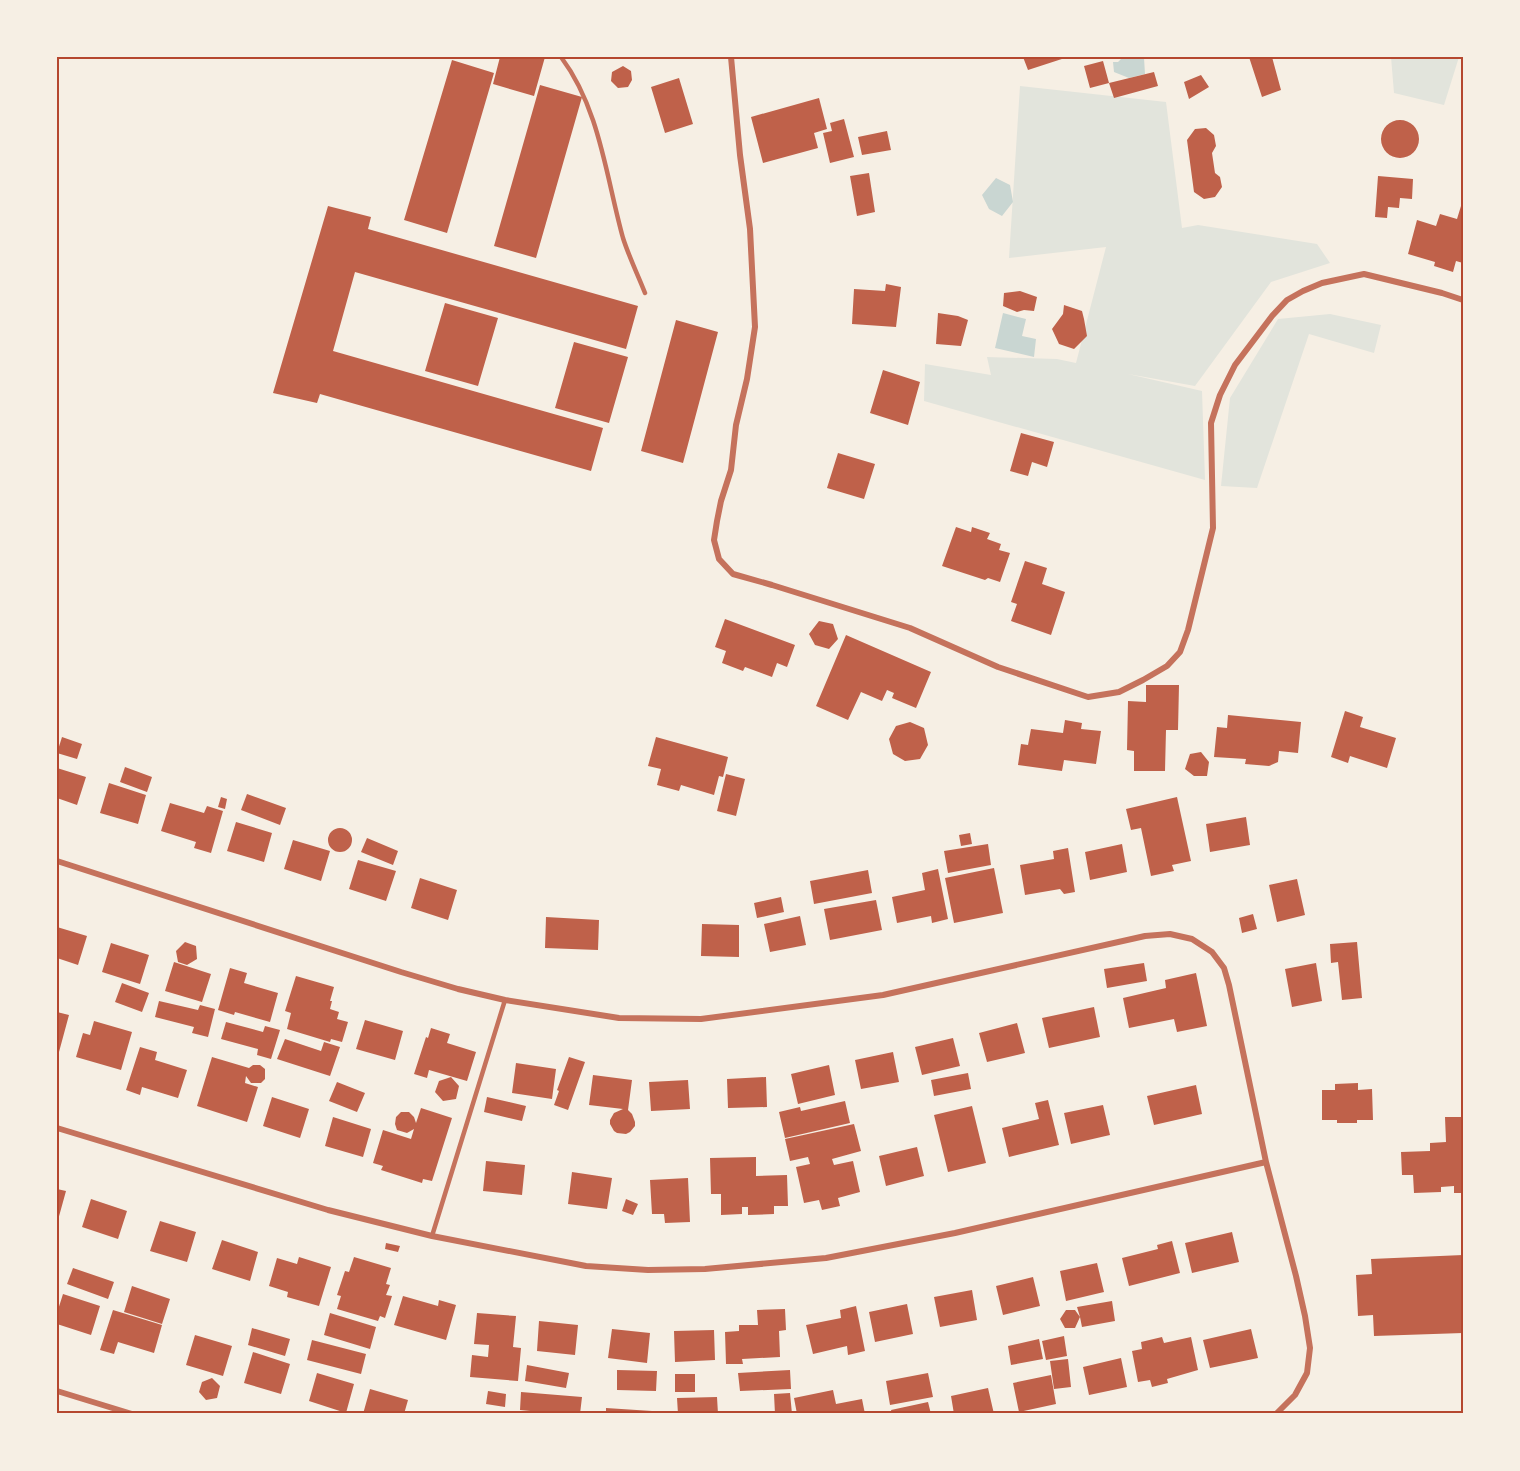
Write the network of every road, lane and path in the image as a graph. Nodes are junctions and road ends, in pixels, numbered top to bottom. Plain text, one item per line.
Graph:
1 (561, 57) edge
2 (731, 57) edge
3 (645, 293) dead end
4 (1463, 300) edge
5 (57, 861) edge
6 (505, 1000) junction
7 (57, 1128) edge
8 (1266, 1162) junction
9 (432, 1236) junction
10 (57, 1391) edge
11 (132, 1414) edge
12 (1275, 1414) edge

1 - 3 lane
2 - 4 street
5 - 6 street
6 - 8 street
6 - 9 lane
7 - 9 street
8 - 9 street
8 - 12 street
10 - 11 street

